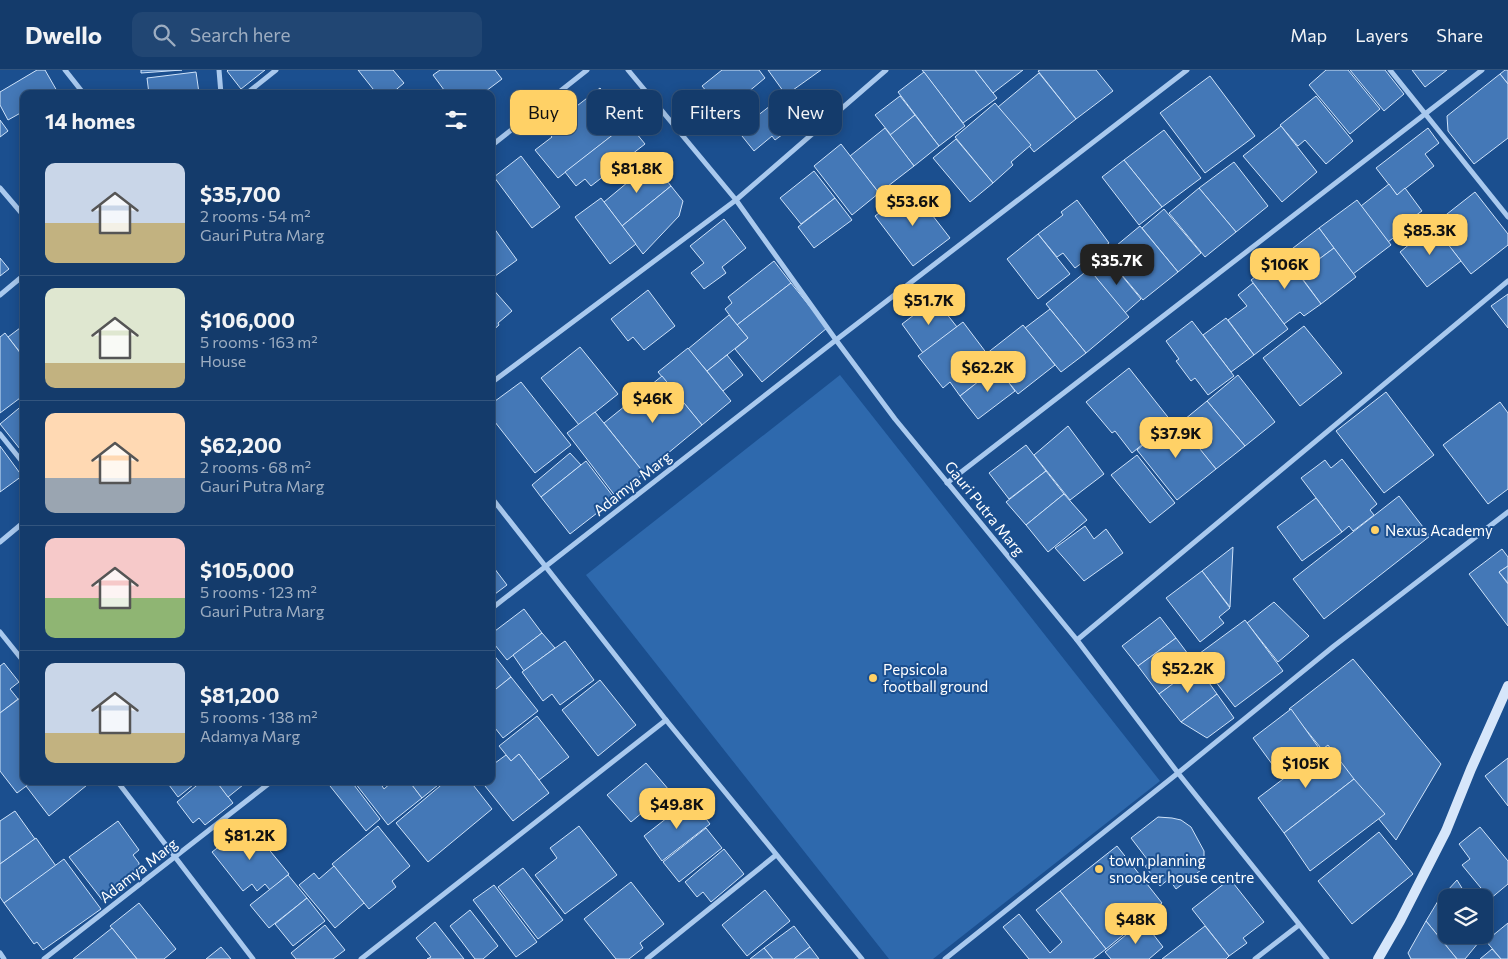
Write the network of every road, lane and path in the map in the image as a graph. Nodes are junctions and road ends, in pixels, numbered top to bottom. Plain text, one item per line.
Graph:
1 (65, 70) edge
2 (219, 70) edge
3 (276, 70) edge
4 (588, 70) edge
5 (628, 70) edge
6 (886, 70) edge
7 (1187, 70) edge
8 (1390, 70) edge
9 (1482, 70) edge
10 (81, 90) edge
11 (221, 90) edge
12 (251, 90) edge
13 (1425, 113) junction
14 (495, 143) edge
15 (0, 188) edge
16 (736, 200) junction
17 (20, 211) edge
18 (1508, 218) edge
19 (20, 278) edge
20 (1508, 281) edge
21 (0, 295) edge
22 (836, 340) junction
23 (495, 380) edge
24 (0, 434) edge
25 (20, 459) edge
26 (947, 483) junction
27 (495, 502) edge
28 (1508, 512) edge
29 (20, 525) edge
30 (0, 542) edge
31 (547, 566) junction
32 (495, 606) edge
33 (0, 632) edge
34 (1077, 640) junction
35 (20, 657) edge
36 (1508, 686) edge
37 (666, 720) junction
38 (1178, 773) junction
39 (120, 785) edge
40 (267, 785) edge
41 (776, 855) junction
42 (175, 857) junction
43 (1299, 925) junction
44 (0, 953) edge
45 (4, 959) edge
46 (44, 959) edge
47 (253, 959) edge
48 (361, 959) edge
49 (647, 959) edge
50 (862, 959) edge
51 (945, 959) edge
52 (1255, 959) edge
53 (1326, 959) edge
54 (1378, 959) edge

1 - 10 street
2 - 11 street
3 - 12 street
4 - 14 street
5 - 16 street, Gauri Putra Marg
6 - 16 street
7 - 22 street, Adamya Marg
8 - 13 street
9 - 13 street
13 - 18 street
13 - 26 street
15 - 17 street
16 - 22 street, Gauri Putra Marg
16 - 23 street
19 - 21 street
20 - 34 street
22 - 26 street, Gauri Putra Marg
22 - 31 street, Adamya Marg
24 - 25 street
26 - 34 street, Gauri Putra Marg
27 - 31 street
28 - 38 street
29 - 30 street
31 - 32 street, Adamya Marg
31 - 37 street
33 - 35 street
34 - 38 street, Gauri Putra Marg
36 - 54 main road
37 - 41 street
37 - 48 street
38 - 43 street, Gauri Putra Marg
38 - 51 street
39 - 42 street
40 - 42 street, Adamya Marg
41 - 49 street
41 - 50 street
42 - 46 street, Adamya Marg
42 - 47 street
43 - 52 street
43 - 53 street, Gauri Putra Marg
44 - 45 street

